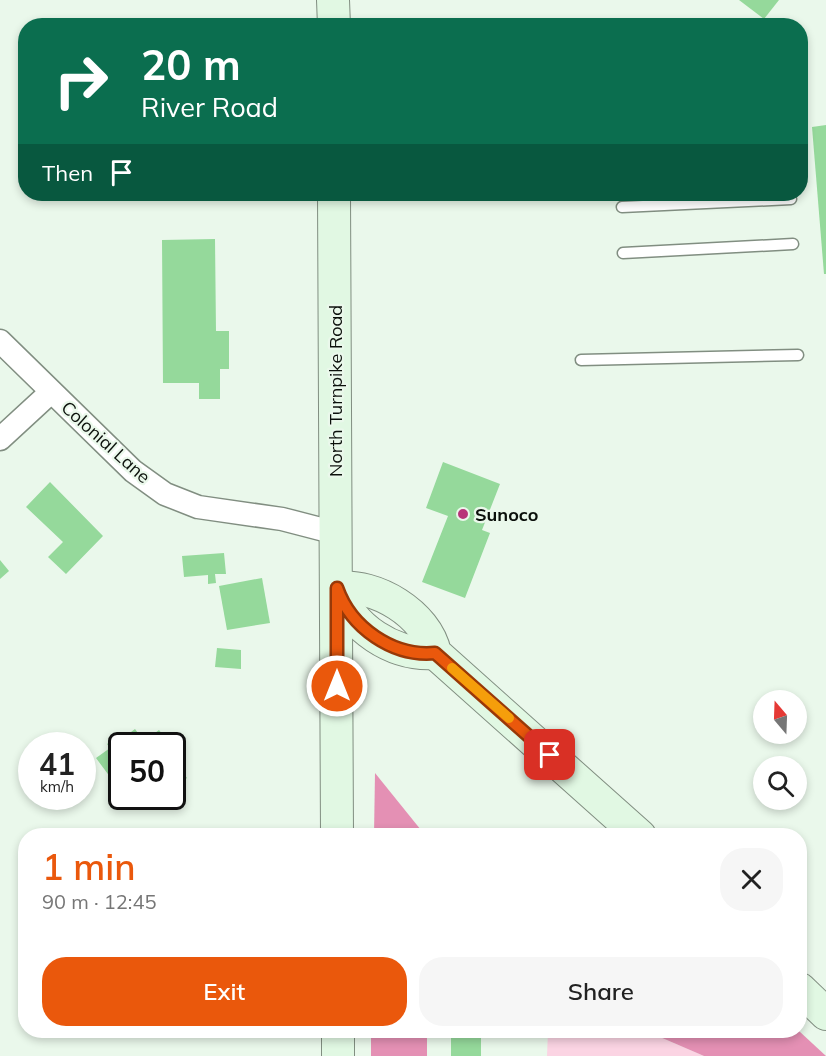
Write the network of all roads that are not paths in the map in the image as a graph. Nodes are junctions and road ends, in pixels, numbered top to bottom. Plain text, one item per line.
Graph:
1 (333, 0) edge
2 (334, 18) edge
3 (334, 201) edge
4 (749, 201) edge
5 (622, 207) dead end
6 (793, 244) dead end
7 (623, 253) dead end
8 (0, 341) edge
9 (798, 355) dead end
10 (581, 360) dead end
11 (51, 392) junction
12 (0, 439) edge
13 (336, 533) junction
14 (337, 588) junction
15 (337, 828) edge
16 (631, 828) edge
17 (807, 996) edge
18 (826, 1014) edge
19 (338, 1038) edge
20 (338, 1056) edge

1 - 2 main road
3 - 13 main road, North Turnpike Road
4 - 5 lane
6 - 7 lane
8 - 11 street, Colonial Lane
9 - 10 lane
11 - 12 street
11 - 13 street, Colonial Lane
13 - 14 main road, North Turnpike Road
14 - 15 main road, North Turnpike Road
14 - 16 main road
17 - 18 main road
19 - 20 main road

